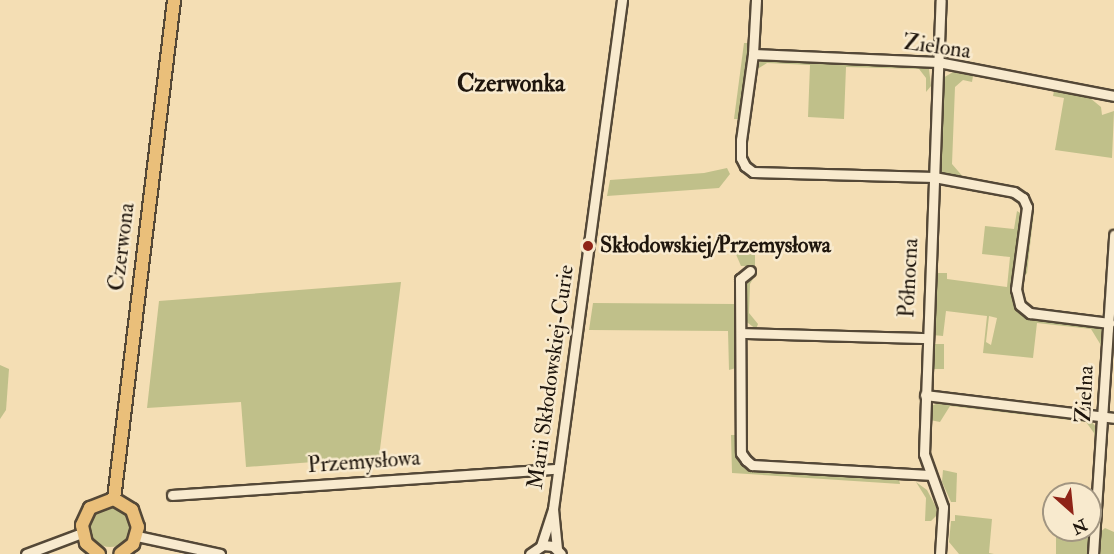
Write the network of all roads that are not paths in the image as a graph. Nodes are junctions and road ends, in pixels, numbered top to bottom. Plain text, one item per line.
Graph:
1 (174, 0) edge
2 (622, 0) edge
3 (756, 0) edge
4 (941, 0) edge
5 (753, 54) junction
6 (938, 62) junction
7 (1114, 96) edge
8 (934, 177) junction
9 (1114, 235) edge
10 (750, 271) dead end
11 (1109, 323) junction
12 (742, 333) junction
13 (926, 338) junction
14 (924, 395) junction
15 (1103, 417) junction
16 (1114, 418) edge
17 (558, 469) junction
18 (929, 475) junction
19 (172, 495) dead end
20 (114, 499) junction
21 (553, 509) junction
22 (82, 533) junction
23 (137, 536) junction
24 (541, 546) junction
25 (560, 552) edge
26 (26, 554) edge
27 (99, 554) edge
28 (120, 554) edge
29 (220, 554) edge
30 (530, 554) edge
31 (940, 554) edge
32 (1093, 554) edge

1 - 20 main road, Czerwona
2 - 17 street, Marii Skłodowskiej-Curie
3 - 5 street
4 - 6 street, Północna
5 - 6 street, Zielona
5 - 8 street
6 - 7 street, Zielona
6 - 8 street, Północna
8 - 11 street
8 - 13 street, Północna
9 - 11 street, Zielna
10 - 12 street
11 - 15 street, Zielna
12 - 13 street
12 - 18 street
13 - 14 street, Północna
14 - 15 street
14 - 18 street, Północna
15 - 16 street
15 - 32 street, Zielna
17 - 19 street, Przemysłowa
17 - 21 street, Marii Skłodowskiej-Curie
18 - 31 street, Północna
20 - 22 main road
20 - 23 main road
21 - 24 street, Marii Skłodowskiej-Curie
21 - 25 street, Marii Skłodowskiej-Curie
22 - 26 street
22 - 27 main road
23 - 28 main road
23 - 29 street
24 - 25 street
24 - 30 street

